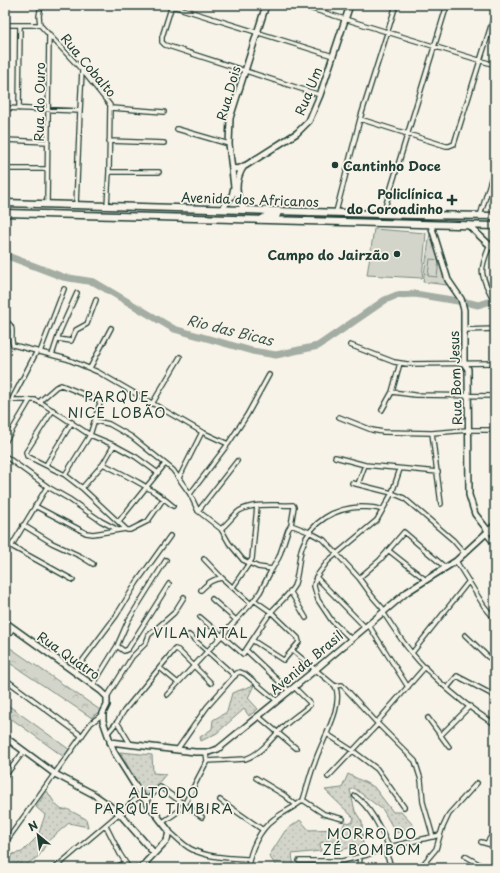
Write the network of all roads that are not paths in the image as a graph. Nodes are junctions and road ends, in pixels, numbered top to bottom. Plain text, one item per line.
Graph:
1 (41, 5) edge
2 (171, 5) edge
3 (266, 5) edge
4 (299, 5) edge
5 (350, 5) edge
6 (396, 5) edge
7 (447, 5) edge
8 (495, 13) edge
9 (345, 19) junction
10 (5, 25) edge
11 (20, 25) junction
12 (40, 25) junction
13 (258, 32) junction
14 (387, 32) junction
15 (49, 34) junction
16 (434, 47) junction
17 (333, 56) junction
18 (480, 60) junction
19 (495, 65) edge
20 (82, 70) junction
21 (246, 70) junction
22 (320, 95) junction
23 (5, 108) edge
24 (111, 108) junction
25 (19, 109) junction
26 (48, 110) junction
27 (80, 111) junction
28 (164, 112) dead end
29 (360, 119) junction
30 (177, 129) dead end
31 (407, 134) junction
32 (5, 140) edge
33 (109, 141) junction
34 (48, 142) junction
35 (164, 143) dead end
36 (229, 144) junction
37 (245, 166) junction
38 (495, 166) edge
39 (232, 168) junction
40 (5, 169) edge
41 (47, 169) junction
42 (109, 172) junction
43 (159, 172) dead end
44 (5, 203) edge
45 (47, 204) junction
46 (76, 205) junction
47 (107, 206) junction
48 (203, 208) junction
49 (222, 209) junction
50 (245, 210) junction
51 (278, 211) junction
52 (336, 212) junction
53 (5, 213) edge
54 (383, 214) junction
55 (414, 215) junction
56 (465, 216) junction
57 (480, 216) junction
58 (495, 216) edge
59 (196, 218) junction
60 (261, 220) junction
61 (392, 224) junction
62 (431, 225) junction
63 (468, 225) junction
64 (495, 226) edge
65 (490, 245) junction
66 (495, 250) edge
67 (64, 289) dead end
68 (76, 293) dead end
69 (492, 297) dead end
70 (96, 300) dead end
71 (5, 321) edge
72 (111, 328) dead end
73 (495, 329) edge
74 (464, 330) junction
75 (58, 339) junction
76 (350, 345) dead end
77 (38, 352) junction
78 (52, 355) junction
79 (180, 357) dead end
80 (400, 363) junction
81 (464, 363) junction
82 (495, 363) edge
83 (90, 368) junction
84 (269, 375) dead end
85 (392, 392) junction
86 (468, 396) junction
87 (495, 396) edge
88 (5, 400) edge
89 (12, 400) junction
90 (30, 400) junction
91 (39, 402) junction
92 (152, 404) junction
93 (53, 410) junction
94 (382, 410) dead end
95 (339, 417) dead end
96 (96, 421) junction
97 (72, 422) junction
98 (468, 430) junction
99 (495, 430) edge
100 (202, 432) junction
101 (432, 433) junction
102 (90, 435) junction
103 (5, 442) edge
104 (228, 444) junction
105 (114, 445) junction
106 (5, 456) edge
107 (335, 457) dead end
108 (237, 461) dead end
109 (103, 464) junction
110 (165, 464) junction
111 (365, 465) junction
112 (46, 466) junction
113 (400, 469) junction
114 (438, 472) junction
115 (158, 473) junction
116 (65, 475) junction
117 (179, 478) junction
118 (352, 483) dead end
119 (358, 484) junction
120 (47, 486) junction
121 (147, 487) junction
122 (82, 488) junction
123 (392, 493) junction
124 (190, 494) junction
125 (164, 498) junction
126 (441, 504) dead end
127 (35, 506) junction
128 (173, 506) dead end
129 (257, 506) junction
130 (382, 510) junction
131 (198, 511) junction
132 (119, 521) junction
133 (291, 525) junction
134 (495, 525) edge
135 (23, 526) junction
136 (126, 529) junction
137 (118, 530) junction
138 (221, 530) junction
139 (309, 532) junction
140 (487, 533) junction
141 (170, 536) dead end
142 (495, 545) edge
143 (388, 550) junction
144 (337, 554) junction
145 (465, 554) junction
146 (204, 559) dead end
147 (166, 560) dead end
148 (456, 561) junction
149 (249, 563) junction
150 (93, 564) dead end
151 (446, 568) junction
152 (272, 569) junction
153 (316, 577) junction
154 (222, 578) junction
155 (358, 578) junction
156 (73, 580) dead end
157 (426, 580) junction
158 (469, 581) junction
159 (169, 584) dead end
160 (233, 587) junction
161 (201, 590) dead end
162 (290, 591) junction
163 (184, 597) dead end
164 (212, 599) dead end
165 (253, 602) junction
166 (384, 611) junction
167 (271, 612) junction
168 (200, 617) dead end
169 (306, 618) dead end
170 (495, 619) edge
171 (236, 620) junction
172 (5, 622) edge
173 (367, 625) junction
174 (13, 628) junction
175 (189, 635) dead end
176 (466, 635) dead end
177 (222, 636) junction
178 (351, 639) junction
179 (5, 640) edge
180 (252, 640) junction
181 (117, 646) junction
182 (246, 650) junction
183 (293, 650) junction
184 (207, 651) junction
185 (412, 653) junction
186 (495, 661) edge
187 (194, 666) junction
188 (160, 668) junction
189 (426, 668) junction
190 (315, 670) junction
191 (74, 672) junction
192 (235, 676) junction
193 (5, 679) edge
194 (211, 682) dead end
195 (178, 683) junction
196 (93, 685) junction
197 (334, 686) junction
198 (294, 687) junction
199 (408, 687) junction
200 (447, 688) junction
201 (289, 691) junction
202 (167, 695) dead end
203 (495, 696) edge
204 (107, 697) junction
205 (277, 701) junction
206 (470, 706) junction
207 (103, 713) junction
208 (258, 716) junction
209 (428, 718) dead end
210 (117, 722) junction
211 (377, 723) junction
212 (495, 724) edge
213 (277, 733) junction
214 (107, 734) junction
215 (327, 734) junction
216 (441, 735) junction
217 (82, 736) junction
218 (5, 737) edge
219 (110, 742) junction
220 (131, 745) junction
221 (449, 747) dead end
222 (296, 748) dead end
223 (177, 750) junction
224 (24, 751) junction
225 (354, 751) junction
226 (206, 752) junction
227 (207, 761) junction
228 (55, 774) junction
229 (5, 776) edge
230 (328, 777) dead end
231 (256, 778) dead end
232 (478, 783) dead end
233 (141, 795) junction
234 (355, 796) dead end
235 (220, 800) dead end
236 (303, 800) junction
237 (146, 801) junction
238 (184, 805) junction
239 (296, 805) junction
240 (404, 807) dead end
241 (120, 814) junction
242 (202, 817) dead end
243 (343, 819) dead end
244 (163, 822) junction
245 (106, 826) junction
246 (263, 830) junction
247 (495, 830) edge
248 (169, 831) junction
249 (440, 835) junction
250 (433, 837) junction
251 (6, 842) edge
252 (481, 842) dead end
253 (487, 843) junction
254 (495, 846) edge
255 (389, 847) junction
256 (384, 849) junction
257 (154, 853) junction
258 (465, 856) dead end
259 (360, 857) junction
260 (249, 860) junction
261 (299, 861) dead end
262 (125, 863) junction
263 (146, 865) edge
264 (423, 867) edge
265 (55, 868) edge
266 (113, 868) edge
267 (129, 868) edge
268 (137, 868) edge
269 (248, 868) edge
270 (359, 868) edge
271 (392, 868) edge
272 (486, 868) edge

1 - 12 street
2 - 13 street
2 - 21 street
3 - 13 street, Rua Dois
4 - 9 street
5 - 9 street, Rua Um
6 - 14 street
7 - 16 street
8 - 18 street
9 - 14 street
9 - 17 street, Rua Um
10 - 11 street
11 - 12 street
11 - 25 street
12 - 15 street
13 - 17 street
13 - 21 street, Rua Dois
14 - 16 street
14 - 29 street
15 - 20 street, Rua Cobalto
15 - 26 street, Rua do Ouro
16 - 18 street
16 - 31 street
17 - 22 street, Rua Um
18 - 19 street
18 - 31 street
20 - 24 street, Rua Cobalto
20 - 27 street
21 - 22 street
21 - 36 street, Rua Dois
22 - 37 street, Rua Um
23 - 25 street
24 - 28 street
24 - 33 street, Rua Cobalto
25 - 26 street
26 - 27 street
26 - 34 street, Rua do Ouro
27 - 46 street
29 - 31 street
29 - 52 street
30 - 36 street
31 - 54 street
32 - 34 street
33 - 35 street
33 - 42 street, Rua Cobalto
34 - 41 street, Rua do Ouro
36 - 39 street, Rua Dois
37 - 39 street, Rua Um
37 - 50 street
38 - 57 street
39 - 49 street, Rua Dois
40 - 41 street
41 - 45 street, Rua do Ouro
42 - 43 street
42 - 47 street, Rua Cobalto
44 - 45 main road, Avenida dos Africanos
45 - 46 main road, Avenida dos Africanos
46 - 47 main road, Avenida dos Africanos
47 - 48 main road, Avenida dos Africanos
48 - 49 main road, Avenida dos Africanos
48 - 59 main road
49 - 50 main road, Avenida dos Africanos
50 - 51 main road, Avenida dos Africanos
51 - 52 main road, Avenida dos Africanos
51 - 60 main road
52 - 54 main road, Avenida dos Africanos
53 - 59 main road, Avenida dos Africanos
54 - 55 main road, Avenida dos Africanos
55 - 56 main road, Avenida dos Africanos
55 - 61 main road
56 - 57 main road, Avenida dos Africanos
56 - 62 main road
57 - 58 main road, Avenida dos Africanos
59 - 60 main road, Avenida dos Africanos
60 - 61 main road, Avenida dos Africanos
61 - 62 main road, Avenida dos Africanos
62 - 63 main road, Avenida dos Africanos
62 - 74 street, Rua Bom Jesus
63 - 64 main road, Avenida dos Africanos
63 - 65 street
65 - 66 street
65 - 69 street
67 - 77 street
68 - 75 street
70 - 75 street
71 - 77 street
72 - 83 street
73 - 74 street
74 - 81 street, Rua Bom Jesus
75 - 78 street
76 - 80 street
77 - 78 street
77 - 89 street
78 - 83 street
79 - 92 street
80 - 81 street
80 - 85 street
81 - 82 street
81 - 86 street, Rua Bom Jesus
83 - 92 street
84 - 104 street
85 - 86 street
85 - 94 street
86 - 87 street
86 - 98 street, Rua Bom Jesus
88 - 89 street
89 - 90 street
90 - 91 street
90 - 103 street
91 - 93 street
91 - 96 street
92 - 100 street
93 - 97 street
93 - 112 street
95 - 101 street
96 - 102 street
96 - 110 street
97 - 102 street
97 - 112 street
98 - 99 street
98 - 101 street
98 - 140 street, Rua Bom Jesus
100 - 104 street
100 - 117 street
101 - 114 street
102 - 105 street
102 - 116 street
104 - 124 street
105 - 109 street
105 - 115 street
106 - 120 street
107 - 111 street
108 - 131 street
109 - 121 street
109 - 122 street
110 - 115 street
110 - 117 street
111 - 113 street
111 - 119 street
112 - 116 street
113 - 114 street
113 - 123 street
114 - 126 street
115 - 121 street
116 - 122 street
117 - 124 street
118 - 119 street
119 - 123 street
120 - 127 street
120 - 137 street
121 - 125 street
121 - 132 street
122 - 132 street
123 - 130 street
123 - 145 street
124 - 131 street
125 - 128 street
125 - 136 street
127 - 135 street
127 - 137 street
129 - 133 street
129 - 138 street
129 - 149 street
130 - 139 street
130 - 144 street
131 - 138 street
132 - 136 street
133 - 139 street
133 - 152 street
134 - 140 street, Avenida Brasil
135 - 150 street
135 - 156 street
136 - 137 street
138 - 149 street
139 - 144 street
139 - 162 street
140 - 142 street
140 - 145 street, Avenida Brasil
141 - 191 street
143 - 151 street
143 - 155 street
143 - 157 street
144 - 153 street
144 - 155 street
145 - 148 street, Avenida Brasil
146 - 154 street
147 - 181 street
148 - 151 street, Avenida Brasil
148 - 158 street
149 - 152 street
149 - 160 street
151 - 157 street, Avenida Brasil
152 - 165 street
153 - 173 street
153 - 178 street
154 - 160 street
154 - 161 street
155 - 166 street
157 - 166 street, Avenida Brasil
158 - 170 street
158 - 185 street
159 - 181 street
160 - 165 street
162 - 167 street
162 - 169 street
163 - 204 street
164 - 171 street
165 - 167 street
165 - 171 street
166 - 173 street, Avenida Brasil
166 - 185 street
167 - 180 street
167 - 183 street
168 - 177 street
171 - 177 street
172 - 174 street, Rua Quatro
173 - 178 street, Avenida Brasil
173 - 199 street
174 - 179 street
174 - 191 street, Rua Quatro
175 - 184 street
176 - 186 street
177 - 182 street
177 - 184 street
178 - 190 street, Avenida Brasil
180 - 182 street
180 - 183 street
181 - 196 street
182 - 201 street
183 - 190 street
184 - 187 street
184 - 192 street
185 - 189 street
187 - 188 street
187 - 194 street
187 - 195 street
188 - 195 street
188 - 210 street
189 - 199 street
189 - 200 street
190 - 197 street
190 - 198 street, Avenida Brasil
191 - 196 street, Rua Quatro
192 - 205 street
192 - 223 street
193 - 217 street
195 - 202 street
196 - 204 street, Rua Quatro
197 - 211 street
197 - 215 street
198 - 201 street, Avenida Brasil
198 - 213 street
199 - 211 street
200 - 203 street
200 - 206 street
201 - 205 street, Avenida Brasil
204 - 207 street, Rua Quatro
205 - 208 street, Avenida Brasil
206 - 212 street
206 - 216 street
207 - 214 street
207 - 217 street
208 - 213 street
208 - 226 street, Avenida Brasil
209 - 216 street
210 - 214 street
210 - 220 street
211 - 225 street
211 - 250 street
213 - 222 street
213 - 227 street
214 - 219 street
215 - 225 street
215 - 236 street
216 - 221 street
217 - 228 street
218 - 224 street
219 - 220 street, Avenida Brasil
219 - 233 street
220 - 223 street, Avenida Brasil
223 - 226 street, Avenida Brasil
224 - 228 street
224 - 229 street
225 - 230 street
225 - 240 street
226 - 227 street
227 - 238 street
228 - 241 street
228 - 251 street
231 - 239 street
232 - 249 street
233 - 237 street
233 - 241 street
234 - 255 street
235 - 246 street
236 - 239 street
236 - 243 street
237 - 238 street
237 - 244 street
238 - 242 street
238 - 244 street
239 - 246 street
241 - 245 street
241 - 257 street
244 - 248 street
245 - 262 street
245 - 265 street
246 - 260 street
247 - 253 street
248 - 257 street
248 - 260 street
249 - 250 street
249 - 264 street
250 - 255 street
252 - 253 street
253 - 254 street
255 - 256 street
256 - 259 street
256 - 271 street
257 - 263 street
258 - 272 street
259 - 261 street
259 - 270 street
260 - 269 street
262 - 266 street
262 - 267 street
263 - 268 street

